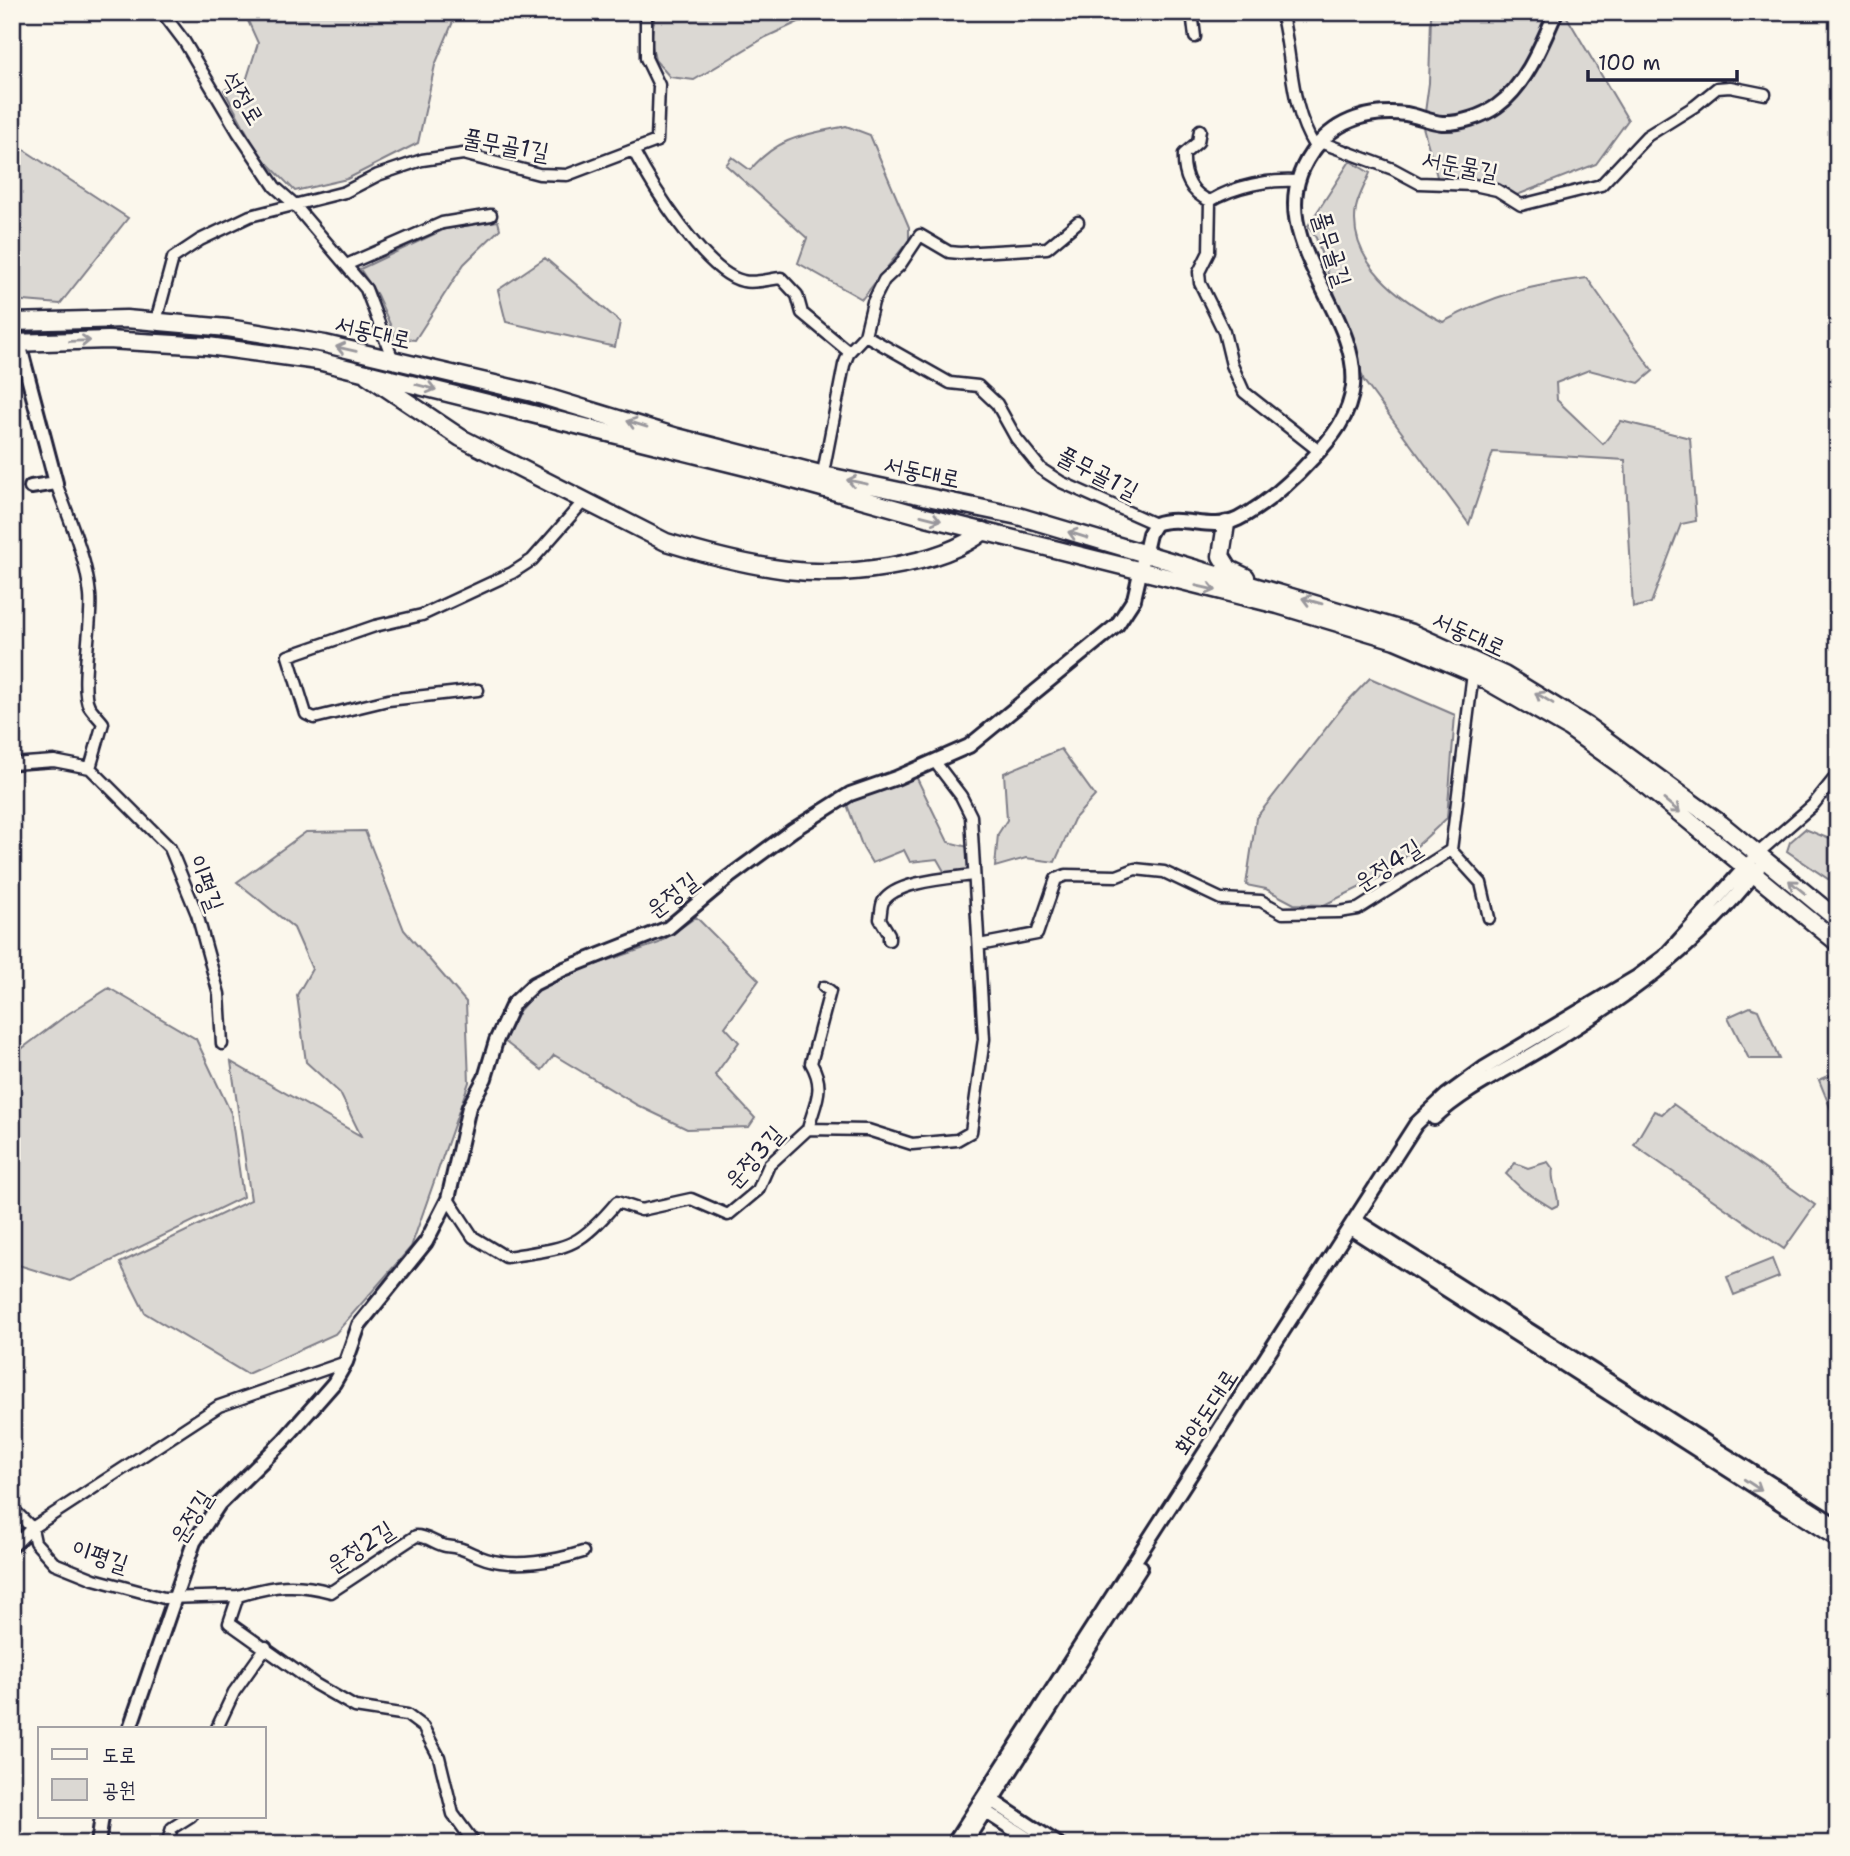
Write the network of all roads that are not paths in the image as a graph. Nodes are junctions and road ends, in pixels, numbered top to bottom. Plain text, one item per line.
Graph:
1 (162, 12) edge
2 (646, 12) edge
3 (1192, 12) edge
4 (1281, 12) edge
5 (1556, 12) edge
6 (1195, 37) dead end
7 (1765, 94) dead end
8 (1200, 130) dead end
9 (1318, 145) junction
10 (632, 150) junction
11 (1298, 181) junction
12 (1210, 201) junction
13 (292, 202) junction
14 (491, 215) dead end
15 (1078, 222) dead end
16 (346, 265) junction
17 (156, 321) junction
18 (14, 322) edge
19 (865, 335) junction
20 (16, 343) edge
21 (849, 352) junction
22 (393, 360) junction
23 (359, 370) junction
24 (1320, 451) junction
25 (821, 482) junction
26 (55, 483) junction
27 (31, 487) dead end
28 (583, 502) junction
29 (1154, 524) junction
30 (1226, 524) junction
31 (984, 531) junction
32 (1141, 562) junction
33 (1252, 584) junction
34 (1474, 673) junction
35 (478, 690) dead end
36 (935, 762) junction
37 (12, 764) edge
38 (90, 768) junction
39 (1838, 774) edge
40 (1451, 850) junction
41 (1755, 864) junction
42 (973, 875) junction
43 (1489, 918) dead end
44 (1838, 920) edge
45 (888, 940) dead end
46 (1838, 943) edge
47 (979, 945) junction
48 (824, 987) dead end
49 (222, 1044) dead end
50 (808, 1129) junction
51 (448, 1199) junction
52 (1355, 1226) junction
53 (346, 1362) junction
54 (12, 1508) edge
55 (1838, 1526) edge
56 (32, 1528) junction
57 (1838, 1541) edge
58 (12, 1547) edge
59 (583, 1552) dead end
60 (238, 1596) junction
61 (174, 1598) junction
62 (266, 1647) junction
63 (130, 1727) edge
64 (217, 1727) edge
65 (984, 1803) junction
66 (102, 1818) edge
67 (188, 1818) edge
68 (98, 1844) edge
69 (167, 1844) edge
70 (475, 1844) edge
71 (953, 1844) edge
72 (964, 1844) edge
73 (1036, 1844) edge
74 (1058, 1844) edge

1 - 13 street, 석정로
2 - 10 street, 풀무골1길
3 - 6 street
4 - 9 street
5 - 9 street, 서둔물길
7 - 9 street, 서둔물길
8 - 12 street
9 - 11 street, 풀무골길
10 - 13 street, 풀무골1길
10 - 21 street
11 - 12 street
11 - 24 street, 풀무골길
12 - 24 street
13 - 16 street
13 - 17 street, 풀무골1길
14 - 16 street
15 - 19 street
16 - 22 street
17 - 18 main road, 서동대로
22 -> 17 main road, 서동대로
18 - 20 street
19 - 21 street
19 - 29 street, 풀무골1길
20 -> 23 main road, 서동대로
20 - 26 street
21 - 25 street
25 -> 22 main road, 서동대로
23 -> 25 main road, 서동대로
23 - 28 main road, 서동대로
24 - 30 street, 풀무골길
25 -> 31 main road, 서동대로
32 -> 25 main road, 서동대로
26 - 27 street
26 - 38 street
28 - 31 main road, 서동대로
28 - 35 street
29 - 30 street
29 - 32 street
30 - 33 main road
31 - 32 main road, 서동대로
32 - 33 main road, 서동대로
32 -> 34 main road, 서동대로
32 - 36 street, 운정길
41 -> 33 main road, 서동대로
34 - 40 street, 운정4길
34 -> 41 main road, 서동대로
36 - 42 street, 운정3길
36 - 51 street, 운정길
37 - 38 street
38 - 49 street, 이평길
39 - 41 street
40 - 43 street
40 - 47 street, 운정4길
44 -> 41 main road, 서동대로
41 - 46 main road, 서동대로
41 - 52 street, 화양도대로
42 - 45 street
42 - 47 street, 운정3길
47 - 50 street, 운정3길
48 - 50 street, 운정3길
50 - 51 street, 운정3길
51 - 53 street, 운정길
52 - 55 street
52 -> 57 street
52 - 65 street, 화양도대로
53 - 56 street
53 - 61 street, 운정길
54 - 56 street, 이평길
56 - 58 street
56 - 61 street, 이평길
59 - 60 street, 운정2길
60 - 61 street, 운정2길
60 - 62 street
61 - 63 street, 운정길
62 - 64 street
62 - 70 street
65 - 71 street, 화양도대로
65 - 72 street, 화양도대로
65 - 73 street
65 - 74 street
66 - 68 street
67 - 69 street

